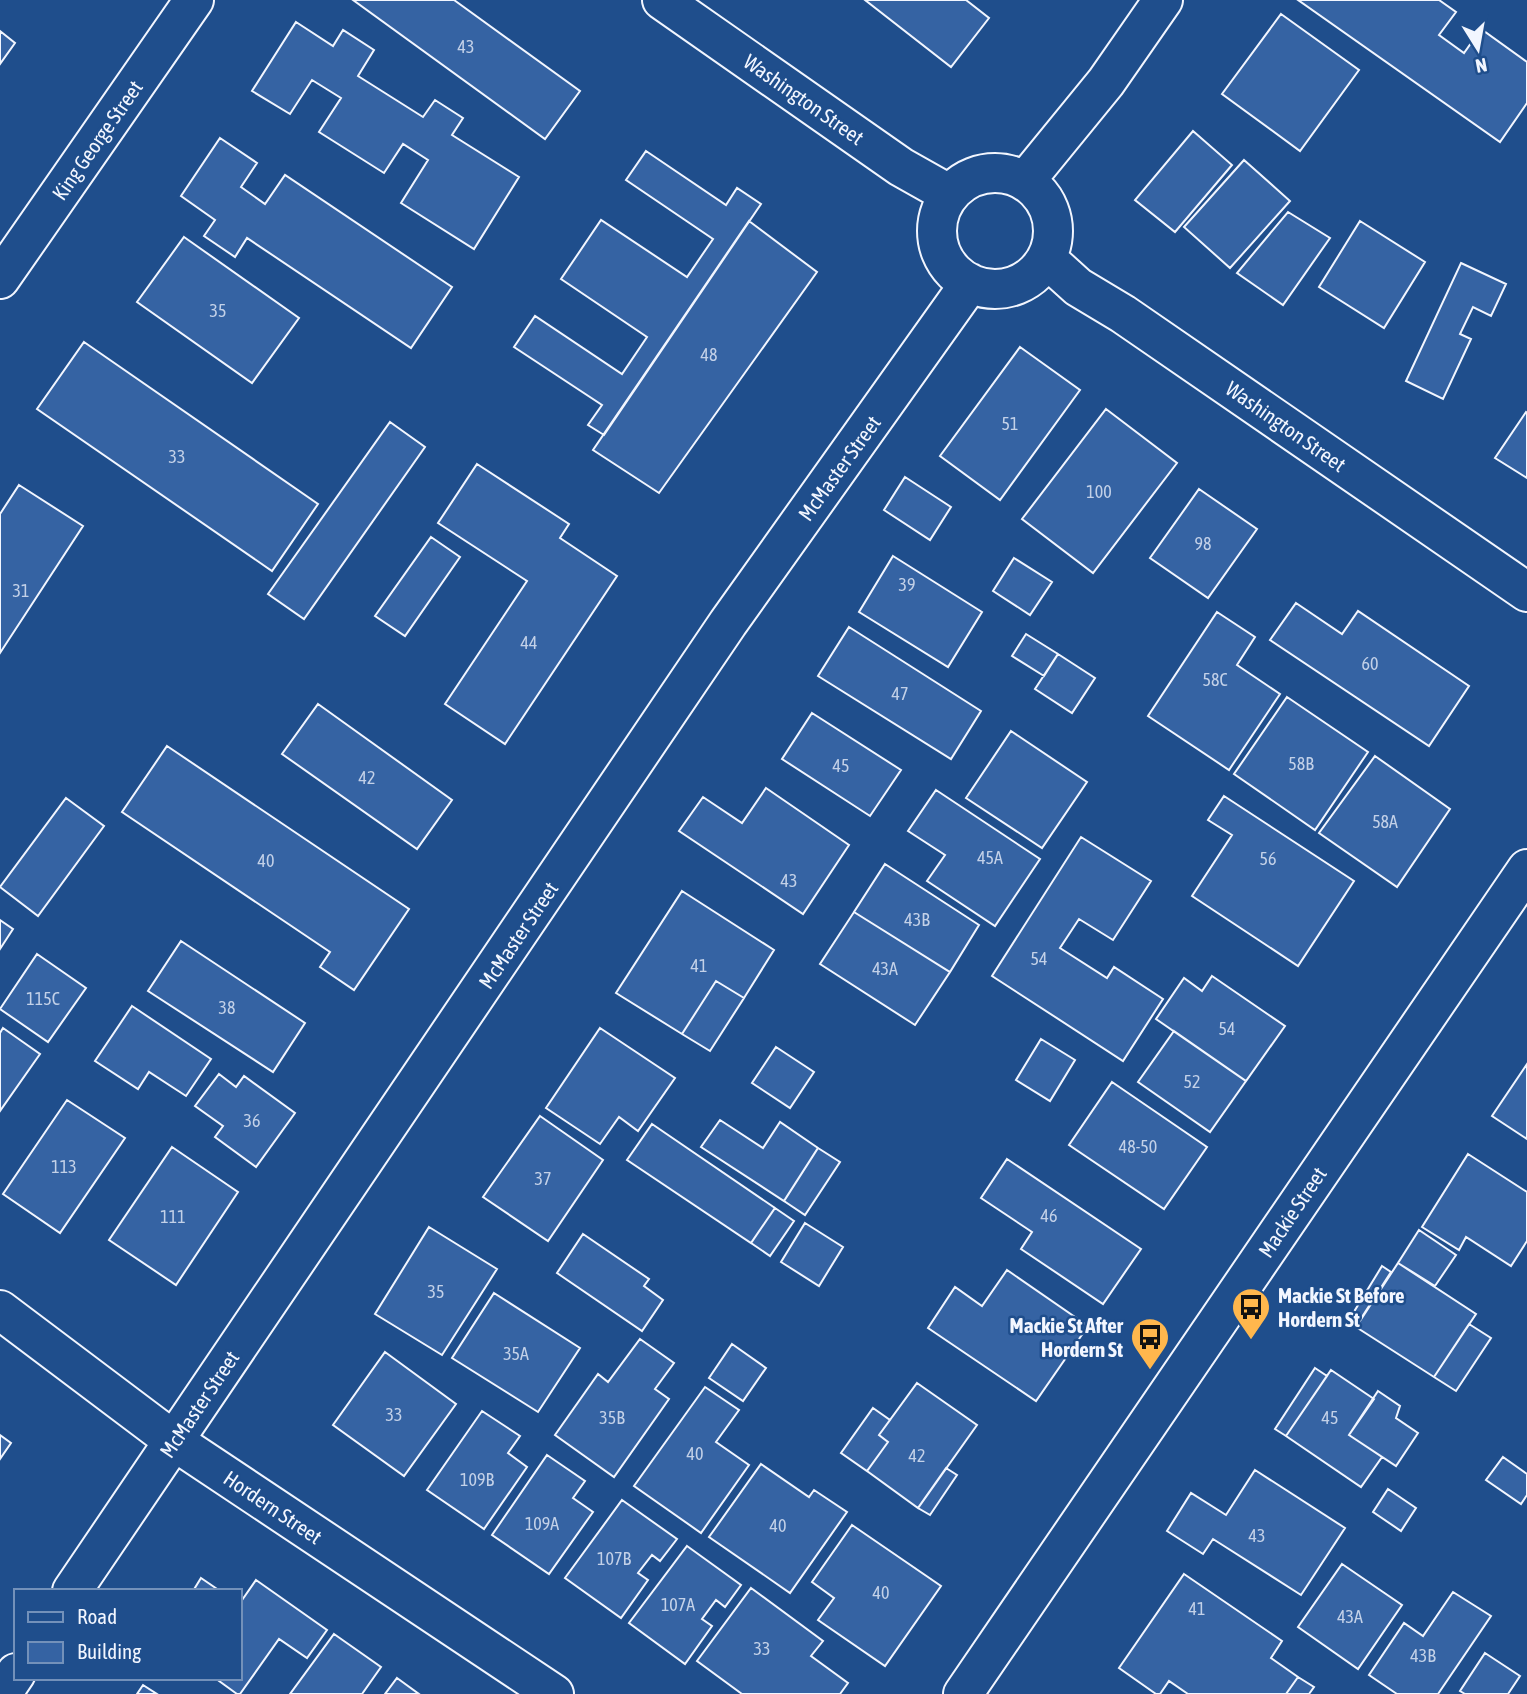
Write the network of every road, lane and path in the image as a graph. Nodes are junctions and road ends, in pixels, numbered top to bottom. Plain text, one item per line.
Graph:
1 (194, 0) edge
2 (662, 0) edge
3 (1163, 0) edge
4 (1026, 180) junction
5 (949, 194) junction
6 (1047, 259) junction
7 (0, 279) edge
8 (970, 283) junction
9 (1527, 592) edge
10 (1527, 869) edge
11 (0, 1310) edge
12 (174, 1441) junction
13 (73, 1589) edge
14 (14, 1676) edge
15 (2, 1694) edge
16 (554, 1694) edge
17 (963, 1694) edge

1 - 7 street, King George Street
2 - 5 street, Washington Street
3 - 4 street
4 - 5 street
4 - 6 street
5 - 8 street
6 - 8 street
6 - 9 street, Washington Street
8 - 12 street, McMaster Street
10 - 17 street, Mackie Street
11 - 12 street, Hordern Street
12 - 13 street, McMaster Street
12 - 16 street, Hordern Street
14 - 15 street

